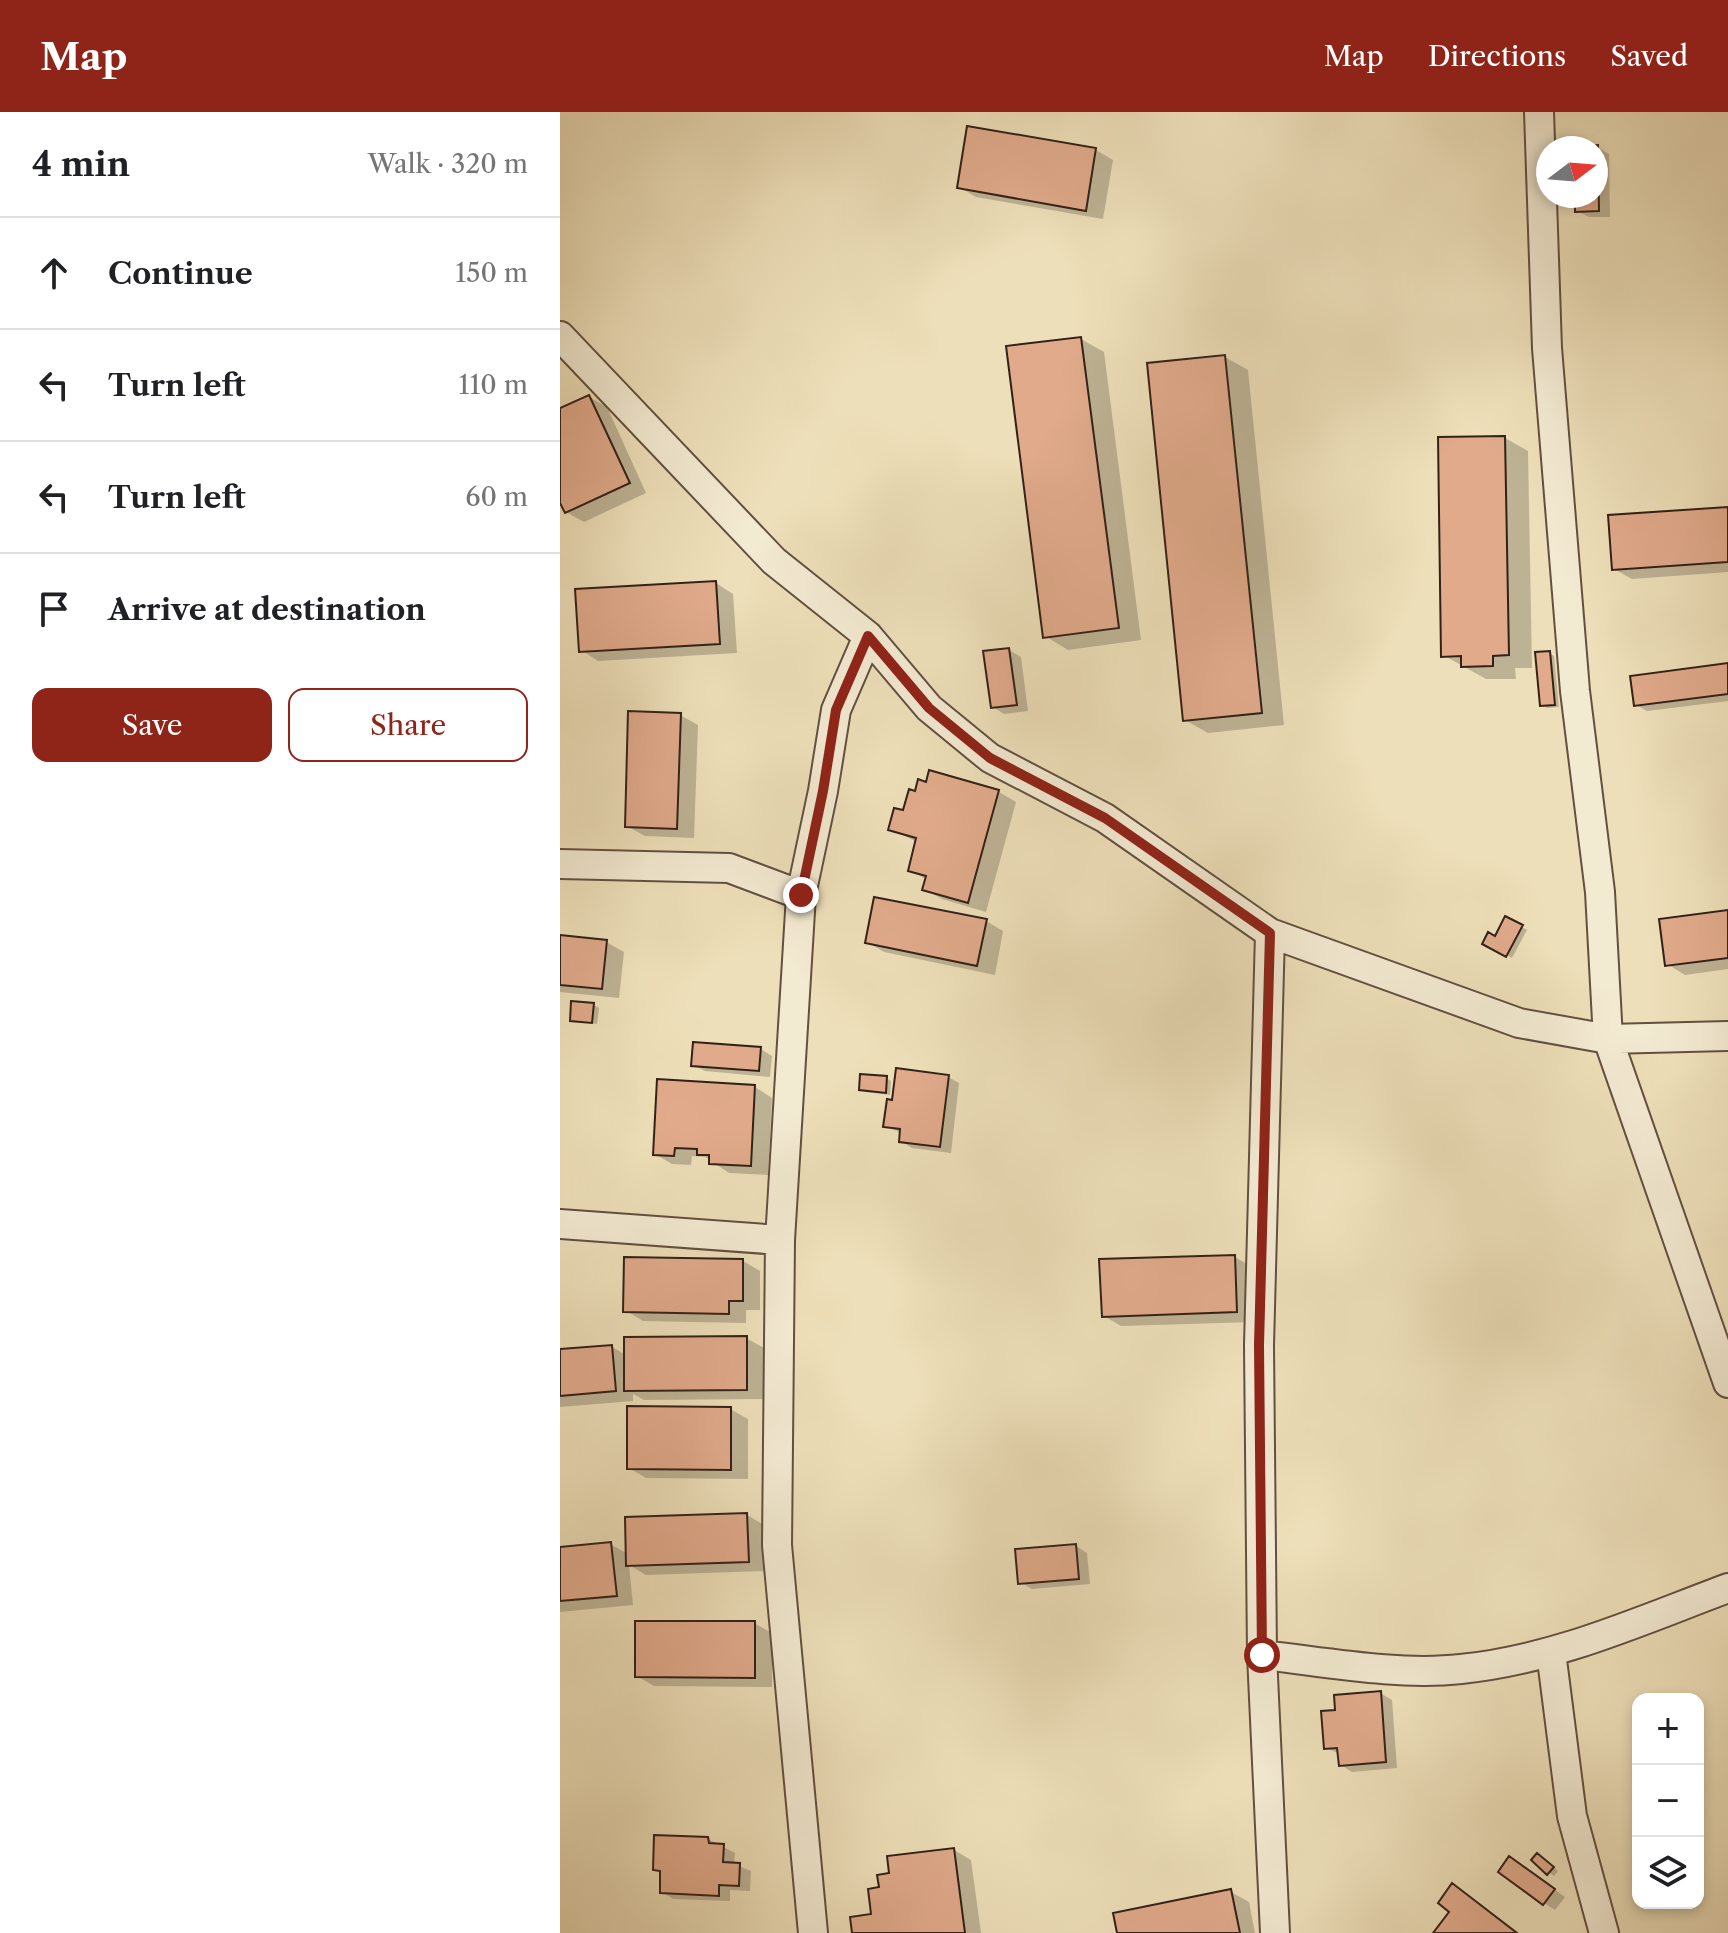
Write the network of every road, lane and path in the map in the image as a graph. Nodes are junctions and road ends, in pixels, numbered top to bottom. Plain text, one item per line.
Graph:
1 (1539, 112) edge
2 (560, 336) edge
3 (868, 636) junction
4 (560, 864) edge
5 (801, 895) junction
6 (1270, 933) junction
7 (1728, 1036) edge
8 (1608, 1039) junction
9 (560, 1224) edge
10 (780, 1240) junction
11 (1728, 1383) edge
12 (1728, 1588) edge
13 (1551, 1652) junction
14 (1262, 1655) junction
15 (813, 1933) edge
16 (1275, 1933) edge
17 (1604, 1933) edge

1 - 8 street
2 - 3 street
3 - 5 street
3 - 6 street
4 - 5 street
5 - 10 street
6 - 8 street
6 - 14 street
7 - 8 street
8 - 11 street
9 - 10 street
10 - 15 street
12 - 13 street
13 - 14 street
13 - 17 street
14 - 16 street

